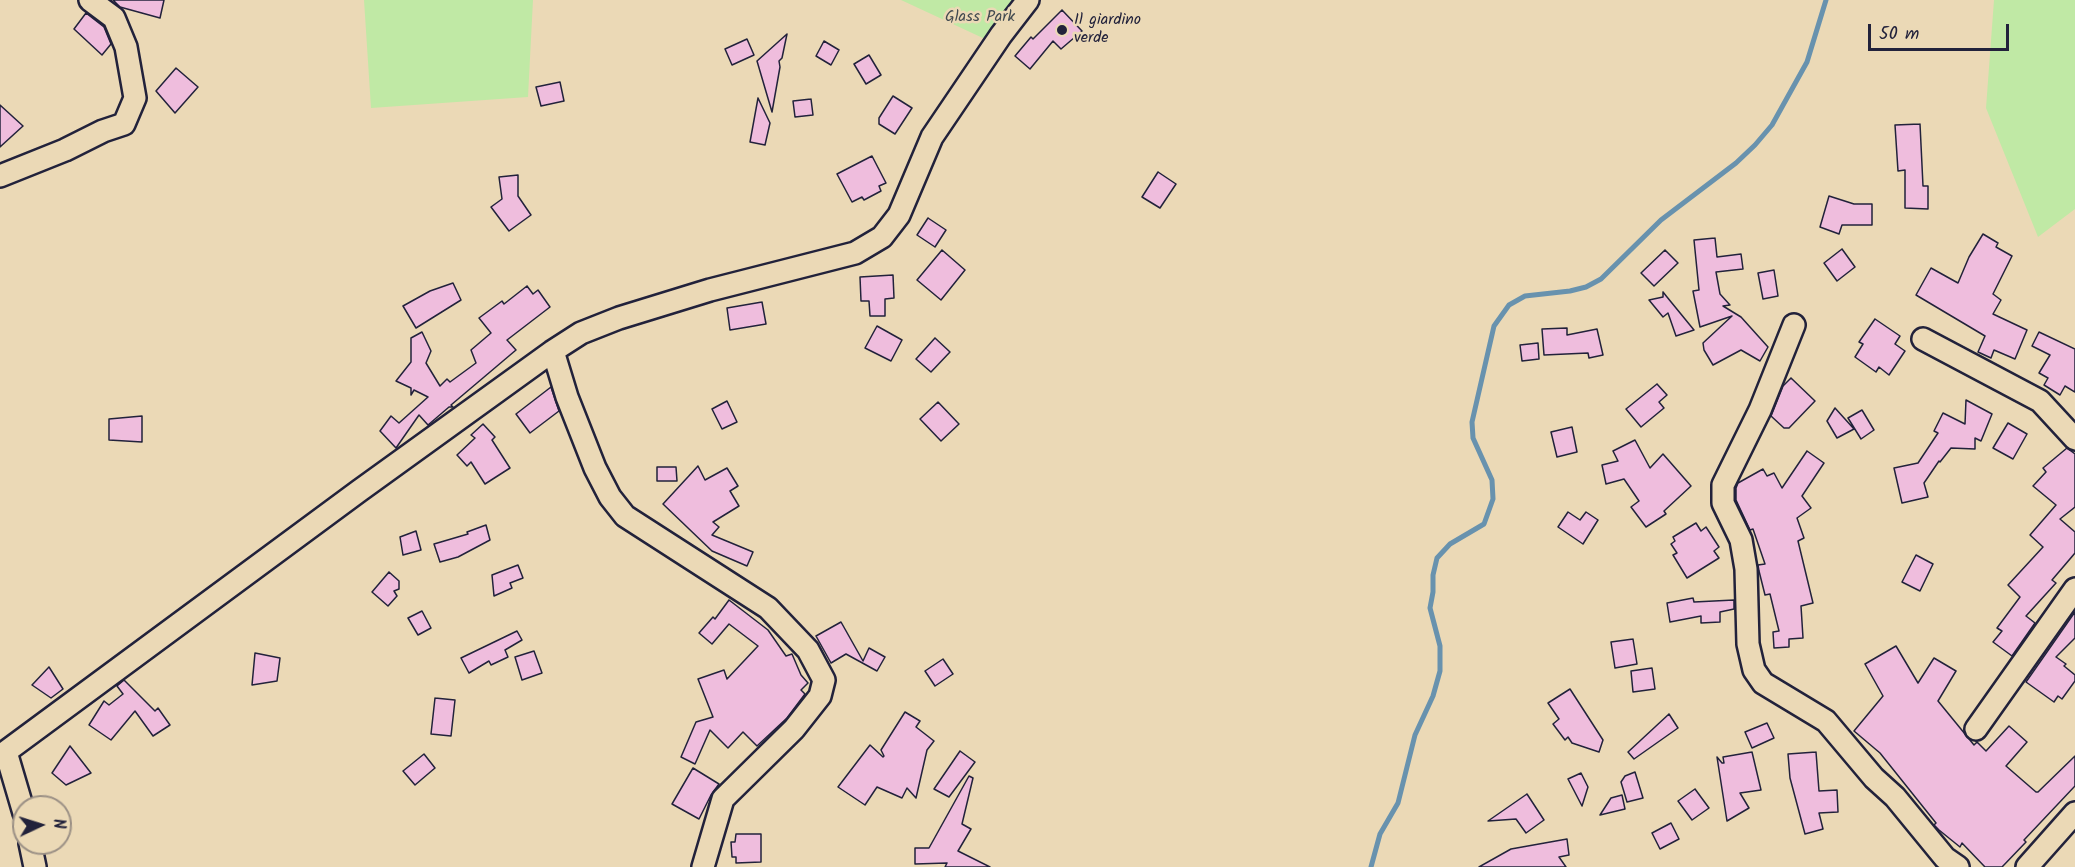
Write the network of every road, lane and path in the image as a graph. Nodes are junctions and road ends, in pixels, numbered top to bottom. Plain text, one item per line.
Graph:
1 (90, 0) edge
2 (1028, 0) edge
3 (0, 176) edge
4 (1794, 325) dead end
5 (1923, 339) dead end
6 (553, 351) junction
7 (2075, 439) edge
8 (2075, 589) edge
9 (1976, 729) dead end
10 (3, 754) edge
11 (18, 795) edge
12 (2075, 813) edge
13 (703, 867) edge
14 (1958, 867) edge
15 (2027, 867) edge

1 - 3 street
2 - 6 street
4 - 14 street
5 - 7 street
6 - 10 street
6 - 13 street
8 - 9 street
10 - 11 street
12 - 15 street

